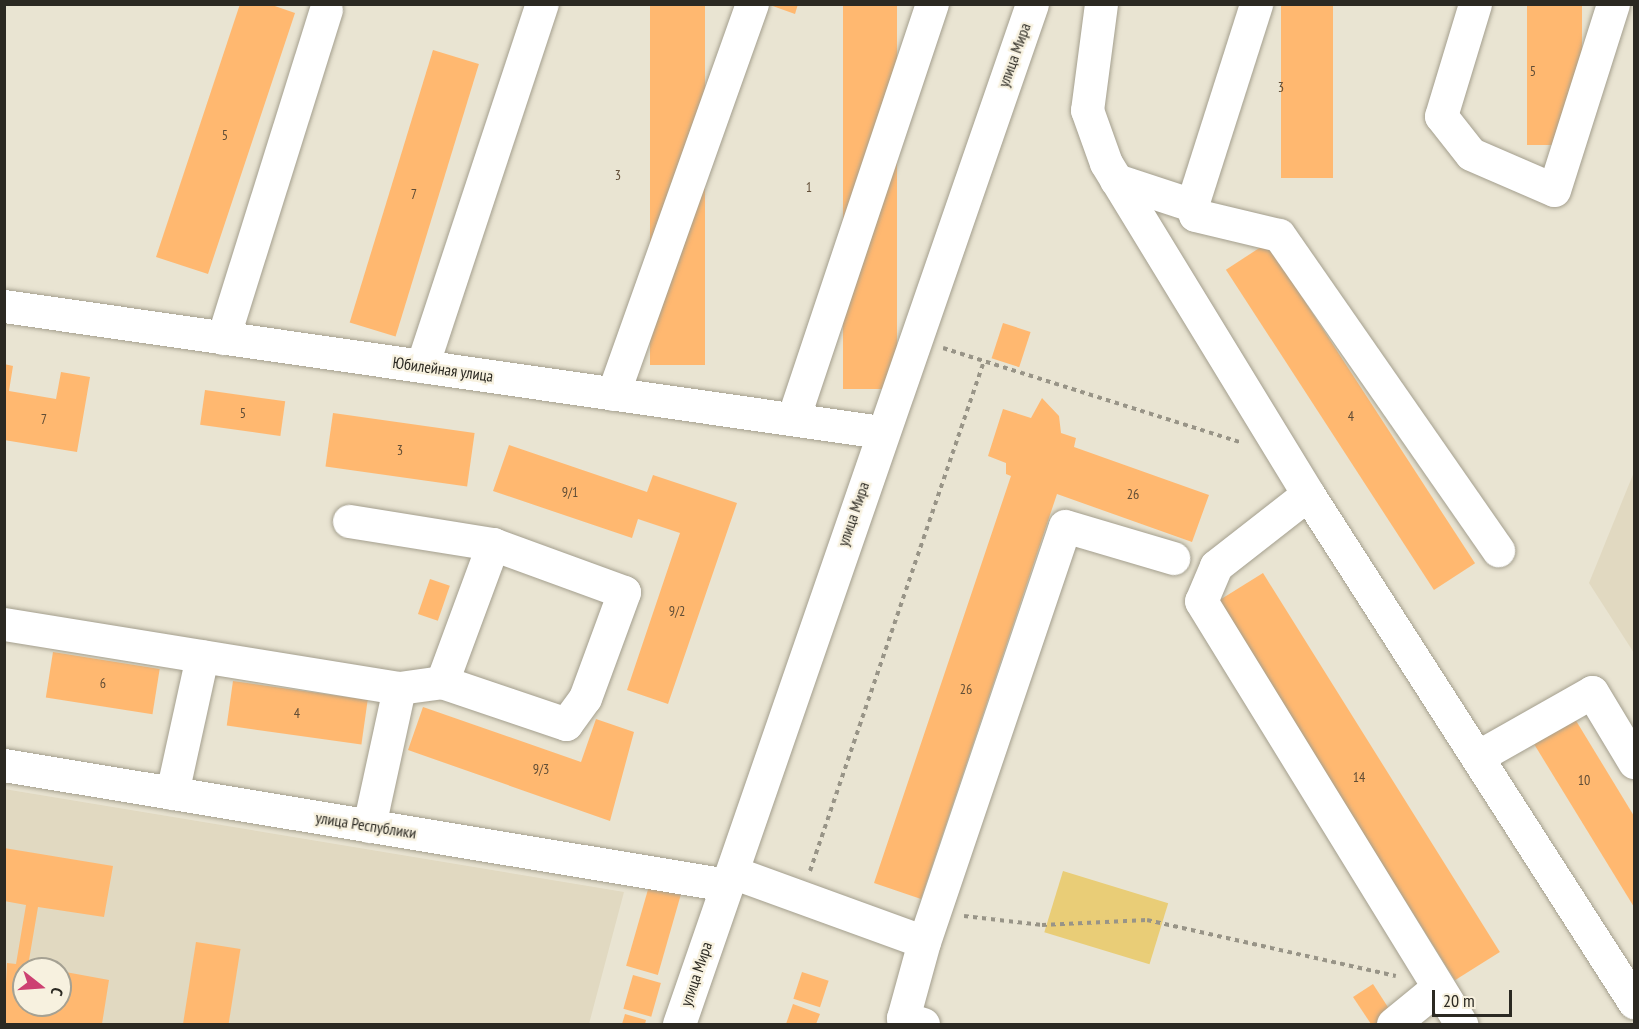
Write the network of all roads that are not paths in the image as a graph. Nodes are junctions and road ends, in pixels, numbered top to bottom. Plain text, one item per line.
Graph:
1 (542, 4) edge
2 (752, 4) edge
3 (932, 4) edge
4 (1101, 4) edge
5 (1256, 4) edge
6 (1475, 4) edge
7 (1613, 4) edge
8 (1025, 6) edge
9 (326, 10) dead end
10 (1116, 180) junction
11 (1192, 205) junction
12 (4, 306) edge
13 (223, 338) junction
14 (422, 366) junction
15 (613, 394) junction
16 (793, 419) junction
17 (880, 432) junction
18 (1308, 494) junction
19 (349, 521) dead end
20 (493, 544) junction
21 (1498, 549) dead end
22 (1173, 558) dead end
23 (4, 624) edge
24 (202, 656) junction
25 (442, 682) junction
26 (399, 688) junction
27 (1477, 757) junction
28 (1635, 762) edge
29 (4, 765) edge
30 (172, 793) junction
31 (369, 826) junction
32 (730, 879) junction
33 (929, 927) junction
34 (1437, 988) junction
35 (1635, 1002) edge
36 (679, 1024) edge
37 (923, 1024) edge
38 (1393, 1024) edge
39 (1461, 1024) edge

1 - 14 street
2 - 15 street
3 - 16 street
4 - 10 street
5 - 11 street
6 - 7 street
8 - 17 street, улица Мира
9 - 13 street
10 - 11 street
10 - 18 street
11 - 21 street
12 - 13 street, Юбилейная улица
13 - 14 street, Юбилейная улица
14 - 15 street, Юбилейная улица
15 - 16 street, Юбилейная улица
16 - 17 street, Юбилейная улица
17 - 32 street, улица Мира
18 - 27 street
18 - 34 street
19 - 20 street
20 - 25 street
20 - 25 street
22 - 33 street
23 - 24 street
24 - 26 street
24 - 30 street
25 - 26 street
26 - 31 street
27 - 28 street
27 - 35 street
29 - 30 street, улица Республики
30 - 31 street, улица Республики
31 - 32 street, улица Республики
32 - 33 street, улица Республики
32 - 36 street, улица Мира
33 - 37 street
34 - 38 street
34 - 39 street

